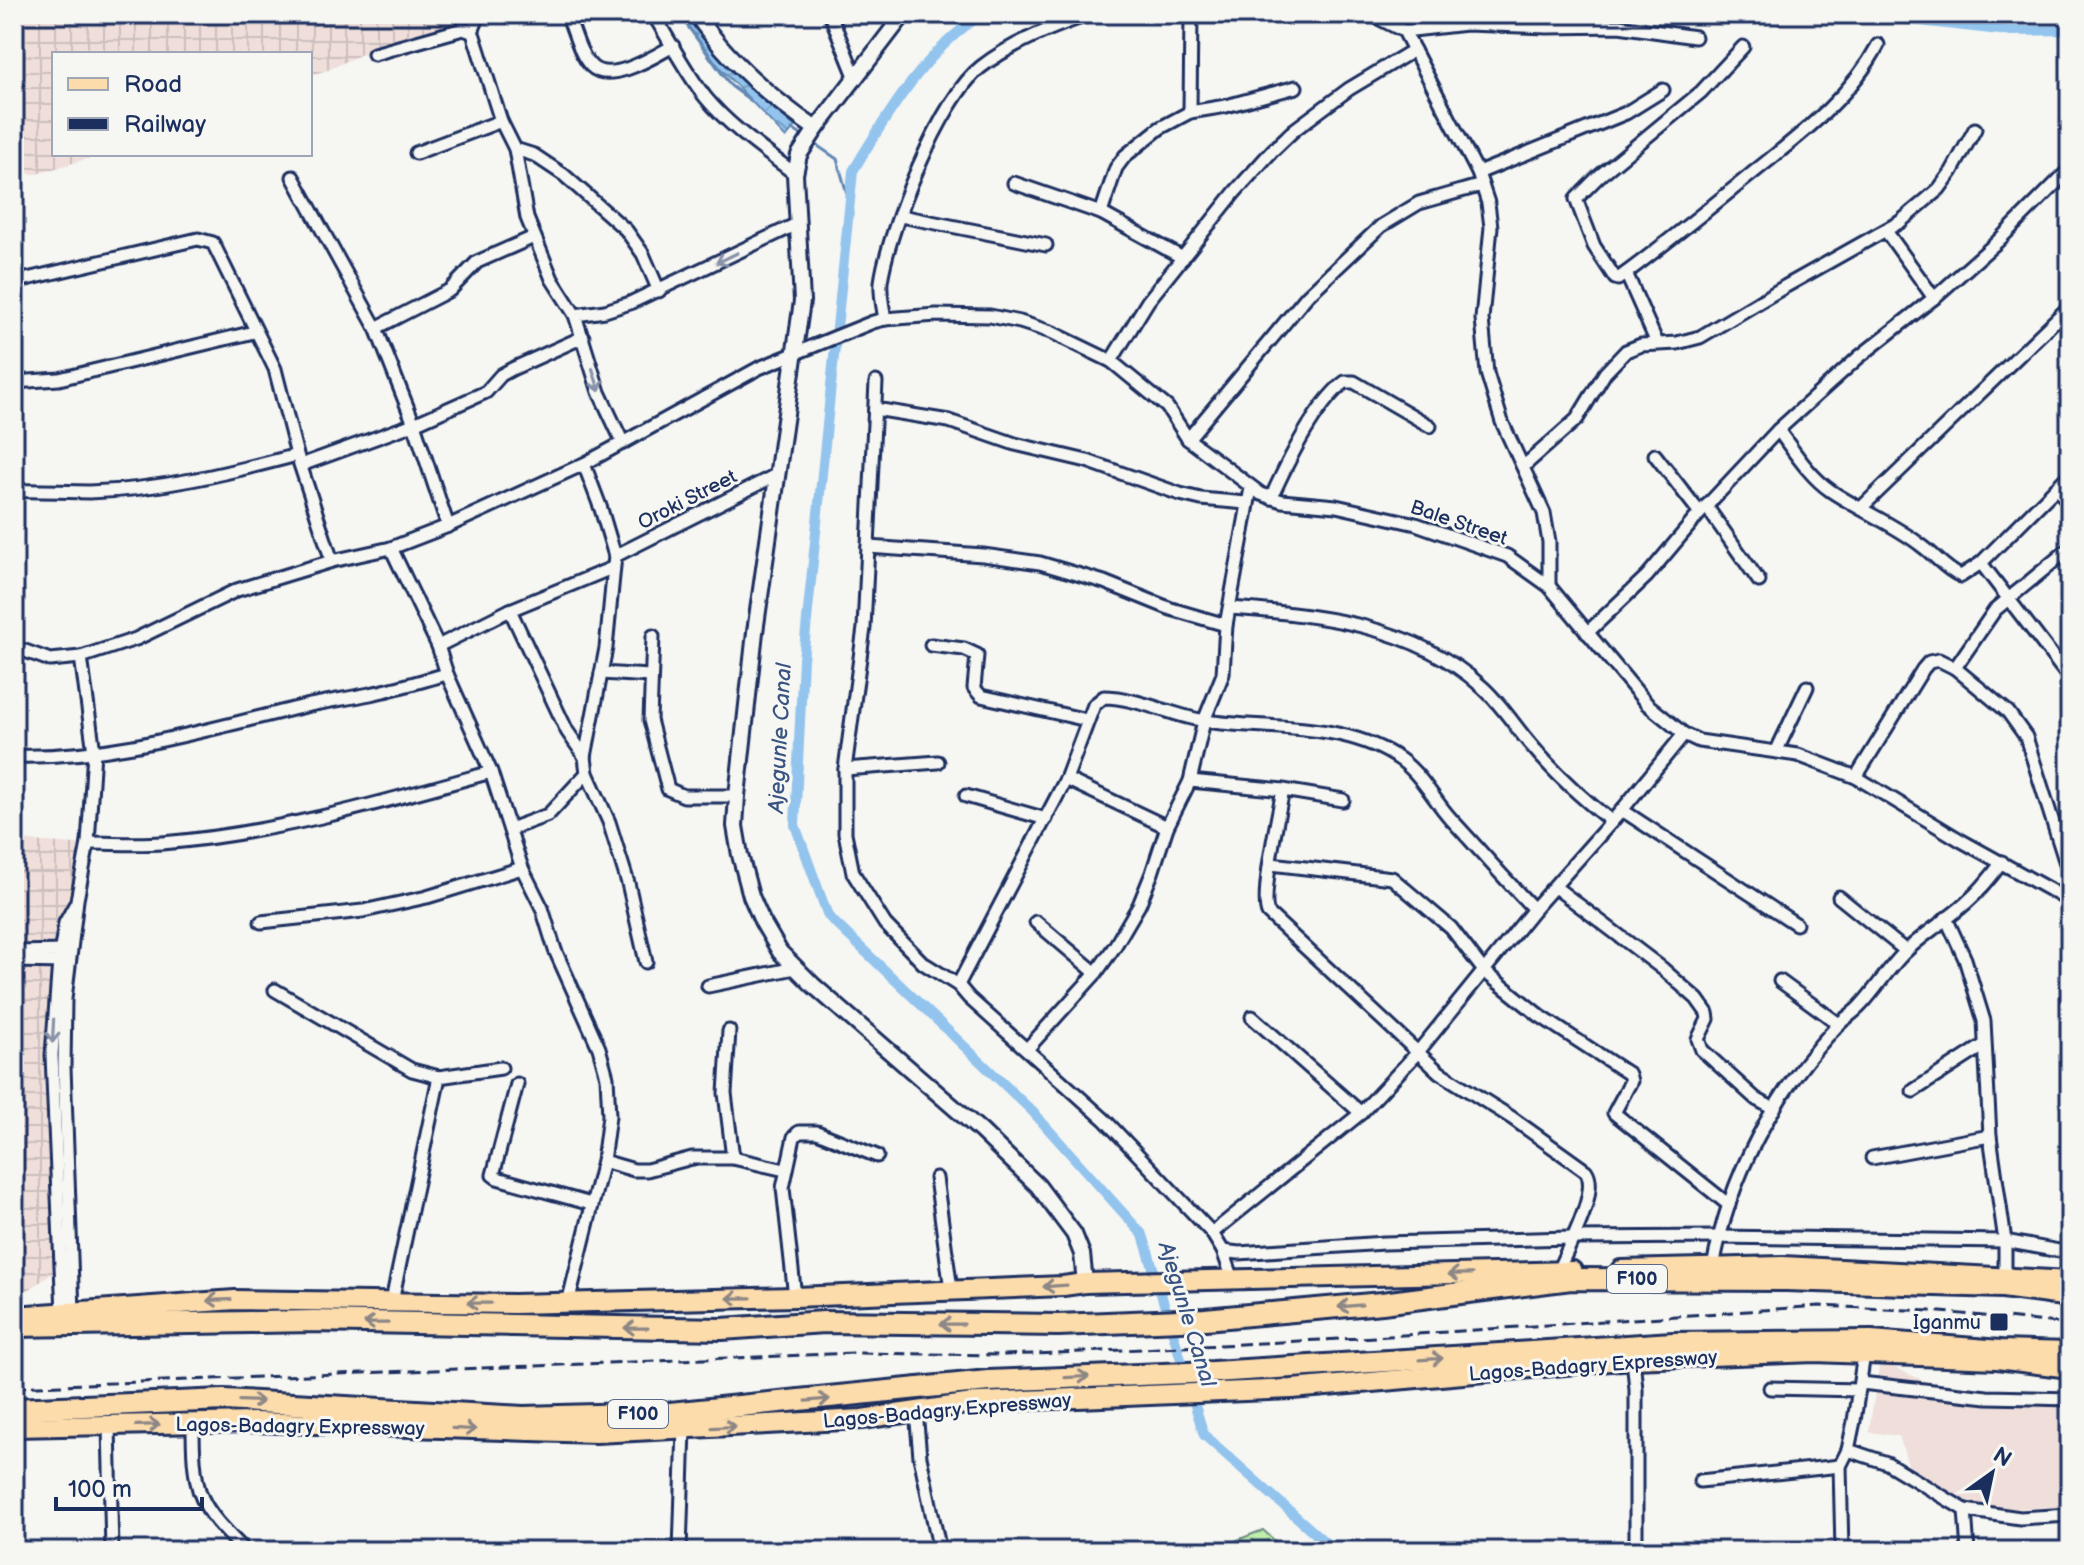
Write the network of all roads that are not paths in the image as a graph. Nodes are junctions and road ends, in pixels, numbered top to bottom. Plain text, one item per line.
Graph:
1 (476, 14) edge
2 (567, 14) edge
3 (653, 14) edge
4 (696, 14) edge
5 (830, 14) edge
6 (904, 14) edge
7 (1091, 14) edge
8 (1191, 14) edge
9 (1370, 14) edge
10 (1404, 31) junction
11 (472, 32) junction
12 (1695, 37) dead end
13 (1878, 45) dead end
14 (673, 46) junction
15 (1743, 47) dead end
16 (1414, 50) junction
17 (374, 54) dead end
18 (855, 76) junction
19 (1296, 87) dead end
20 (1663, 90) dead end
21 (1190, 112) junction
22 (501, 121) junction
23 (1975, 129) dead end
24 (813, 133) junction
25 (515, 149) junction
26 (416, 153) dead end
27 (2070, 169) edge
28 (1478, 173) junction
29 (795, 174) junction
30 (293, 177) dead end
31 (1014, 183) dead end
32 (1482, 185) junction
33 (1101, 213) junction
34 (901, 216) junction
35 (797, 224) junction
36 (1886, 231) junction
37 (534, 237) junction
38 (1046, 245) dead end
39 (1183, 258) junction
40 (1626, 273) junction
41 (14, 282) edge
42 (659, 291) junction
43 (1934, 298) junction
44 (2070, 306) edge
45 (575, 315) junction
46 (879, 321) junction
47 (376, 328) junction
48 (254, 332) junction
49 (583, 337) junction
50 (1657, 343) junction
51 (800, 352) junction
52 (1111, 361) junction
53 (14, 382) edge
54 (876, 382) dead end
55 (875, 409) junction
56 (414, 424) junction
57 (1430, 426) dead end
58 (1778, 430) junction
59 (1188, 439) junction
60 (623, 443) junction
61 (1655, 455) dead end
62 (299, 460) junction
63 (584, 464) junction
64 (1524, 466) junction
65 (2070, 474) edge
66 (776, 475) junction
67 (1251, 488) junction
68 (2056, 488) junction
69 (14, 491) edge
70 (1271, 498) junction
71 (1246, 503) junction
72 (2070, 503) edge
73 (1861, 508) junction
74 (1703, 510) junction
75 (448, 526) junction
76 (868, 547) junction
77 (391, 548) junction
78 (2070, 548) edge
79 (332, 561) junction
80 (614, 562) junction
81 (1981, 563) junction
82 (1759, 581) dead end
83 (1549, 586) junction
84 (2009, 597) junction
85 (1230, 608) junction
86 (510, 610) junction
87 (1226, 625) junction
88 (1587, 633) junction
89 (653, 636) dead end
90 (931, 645) dead end
91 (438, 646) junction
92 (14, 647) edge
93 (81, 657) junction
94 (1955, 668) junction
95 (601, 673) junction
96 (447, 674) junction
97 (650, 676) junction
98 (2070, 679) edge
99 (1807, 687) dead end
100 (1087, 720) junction
101 (1204, 721) junction
102 (1684, 734) junction
103 (1777, 750) junction
104 (94, 752) junction
105 (14, 756) edge
106 (585, 757) junction
107 (938, 762) dead end
108 (845, 769) junction
109 (491, 772) junction
110 (587, 773) junction
111 (1856, 777) junction
112 (1066, 779) junction
113 (1190, 781) junction
114 (1283, 790) junction
115 (737, 796) junction
116 (966, 796) dead end
117 (1343, 800) dead end
118 (1622, 810) junction
119 (1046, 819) junction
120 (1611, 821) junction
121 (1167, 827) junction
122 (510, 829) junction
123 (88, 843) junction
124 (2002, 862) junction
125 (1271, 864) junction
126 (522, 868) junction
127 (1555, 887) junction
128 (1839, 897) dead end
129 (2070, 901) edge
130 (1534, 909) junction
131 (1946, 918) junction
132 (261, 922) dead end
133 (1036, 922) dead end
134 (1796, 924) dead end
135 (1906, 951) junction
136 (14, 952) edge
137 (66, 956) junction
138 (14, 961) edge
139 (646, 962) dead end
140 (795, 968) junction
141 (1484, 971) junction
142 (1096, 973) junction
143 (1780, 981) dead end
144 (958, 985) junction
145 (708, 986) dead end
146 (275, 990) dead end
147 (1252, 1017) dead end
148 (1839, 1024) junction
149 (729, 1031) dead end
150 (1983, 1046) junction
151 (1028, 1048) junction
152 (1418, 1052) junction
153 (501, 1068) dead end
154 (439, 1077) junction
155 (517, 1084) dead end
156 (1913, 1091) dead end
157 (1774, 1109) junction
158 (1361, 1113) junction
159 (1990, 1136) junction
160 (877, 1156) dead end
161 (733, 1158) junction
162 (1872, 1158) dead end
163 (603, 1161) junction
164 (785, 1170) junction
165 (936, 1178) dead end
166 (591, 1204) junction
167 (1729, 1205) junction
168 (1212, 1233) junction
169 (1718, 1237) junction
170 (1571, 1238) junction
171 (2005, 1241) junction
172 (1223, 1251) junction
173 (2070, 1253) edge
174 (1713, 1268) junction
175 (1558, 1271) junction
176 (2005, 1277) junction
177 (1233, 1279) junction
178 (2070, 1281) edge
179 (1085, 1283) junction
180 (951, 1290) junction
181 (2070, 1296) edge
182 (795, 1297) junction
183 (392, 1301) junction
184 (568, 1303) junction
185 (68, 1312) junction
186 (14, 1316) edge
187 (14, 1326) edge
188 (2070, 1353) edge
189 (1864, 1354) junction
190 (1633, 1359) junction
191 (2070, 1368) edge
192 (1860, 1386) junction
193 (1770, 1388) dead end
194 (2070, 1399) edge
195 (14, 1409) edge
196 (916, 1411) junction
197 (193, 1423) junction
198 (109, 1426) junction
199 (14, 1427) edge
200 (684, 1429) junction
201 (1848, 1450) junction
202 (1840, 1466) junction
203 (1700, 1481) dead end
204 (1965, 1510) junction
205 (2070, 1515) edge
206 (112, 1551) edge
207 (245, 1551) edge
208 (680, 1551) edge
209 (940, 1551) edge
210 (1636, 1551) edge
211 (1842, 1551) edge
212 (1968, 1551) edge

1 - 11 street
2 - 14 street
3 - 14 street
4 - 24 street
5 - 18 street
6 - 18 street
7 - 34 street
8 - 21 street
9 - 10 street
10 - 12 street
10 - 16 street
11 - 17 street
11 - 22 street
13 - 40 street
14 - 29 street
15 - 40 street
16 - 28 street
16 - 39 street
18 - 24 street
19 - 21 street
20 - 28 street
21 - 33 street
22 - 25 street
22 - 26 street
23 - 36 street
24 - 29 street
25 - 37 street
25 - 42 street
27 - 43 street
28 - 32 street
29 - 35 street
30 - 47 street
31 - 33 street
32 - 59 street
32 - 64 street
33 - 39 street
34 - 38 street
34 - 46 street
35 -> 42 street
35 - 51 street
36 - 43 street
36 - 50 street
37 - 45 street
37 - 47 street
39 - 52 street
40 - 50 street
41 - 48 street
42 - 45 street
43 - 58 street
44 - 73 street
45 - 49 street
46 - 51 street, Bale Street
46 - 52 street, Bale Street
47 - 56 street
48 - 53 street
48 - 62 street
49 - 56 street
49 -> 60 street
50 - 64 street
51 - 60 street, Bale Street
51 - 66 street
52 - 59 street, Bale Street
54 - 55 street
55 - 71 street
55 - 76 street
56 - 62 street
56 - 75 street
57 - 70 street
58 - 73 street
58 - 74 street
59 - 67 street, Bale Street
60 - 63 street, Bale Street
61 - 74 street
62 - 69 street
62 - 79 street
63 - 75 street, Bale Street
63 - 80 street
64 - 83 street
65 - 68 street
66 - 80 street, Oroki Street
66 - 115 street
67 - 70 street, Bale Street
67 - 71 street
68 - 72 street
68 - 81 street
70 - 83 street, Bale Street
71 - 85 street
73 - 81 street
74 - 82 street
74 - 88 street
75 - 77 street, Bale Street
76 - 87 street
76 - 108 street
77 - 79 street, Bale Street
77 - 91 street
78 - 84 street
79 - 93 street, Bale Street
80 - 86 street, Oroki Street
80 - 95 street
81 - 84 street
83 - 88 street, Bale Street
84 - 94 street
84 - 98 street
85 - 87 street
85 - 120 street
86 - 91 street, Oroki Street
86 - 106 street
87 - 101 street
88 - 102 street, Bale Street
89 - 97 street
90 - 100 street
91 - 96 street
92 - 93 street, Bale Street
93 - 104 street
94 - 111 street
94 - 129 street
95 - 97 street
95 - 106 street
96 - 104 street
96 - 109 street
97 - 115 street
99 - 103 street
100 - 101 street
100 - 112 street
101 - 113 street
101 - 130 street
102 - 103 street, Bale Street
102 - 118 street
103 - 111 street, Bale Street
104 - 105 street
104 - 123 street
106 - 110 street
107 - 108 street
108 - 144 street
109 - 122 street
109 - 123 street
110 - 122 street
110 - 139 street
111 - 124 street, Bale Street
112 - 119 street
112 - 121 street
113 - 114 street
113 - 121 street
114 - 117 street
114 - 125 street
115 - 140 street
116 - 119 street
118 - 120 street
118 - 134 street
119 - 144 street
120 - 127 street
121 - 142 street
122 - 126 street
123 - 137 street
124 - 129 street, Bale Street
124 - 131 street
125 - 141 street
125 - 152 street
126 - 132 street
126 - 163 street
127 - 130 street
127 - 157 street
128 - 135 street
130 - 141 street
131 - 135 street
131 - 150 street
133 - 142 street
135 - 148 street
136 - 137 street
137 - 138 street
137 - 185 street
140 - 145 street
140 - 179 street
141 - 152 street
141 - 167 street
142 - 151 street
143 - 148 street
144 - 151 street
146 - 154 street
147 - 158 street
148 - 157 street
149 - 161 street
150 - 156 street
150 - 159 street
151 - 168 street
152 - 158 street
152 - 170 street
153 - 154 street
154 - 183 street
155 - 166 street
157 - 167 street
158 - 168 street
159 - 162 street
159 - 171 street
160 - 164 street
161 - 163 street
161 - 164 street
163 - 166 street
164 - 182 street
165 - 180 street
166 - 184 street
167 - 169 street
168 - 172 street
169 - 170 street
169 - 171 street
169 - 174 street
170 - 172 street
170 - 175 street
171 - 173 street
171 - 176 street
172 - 177 street
174 - 175 main road
174 - 176 main road
175 -> 177 main road
176 - 178 main road
177 - 179 main road
179 -> 180 main road
180 - 182 main road
181 -> 187 highway, F100
182 -> 184 main road
184 -> 183 main road
183 -> 185 main road
185 - 186 main road
195 -> 188 highway, Lagos-Badagry Expressway / F100
189 - 190 main road, Lagos-Badagry Expressway
189 - 191 main road, Lagos-Badagry Expressway
189 - 192 street
190 - 196 main road, Lagos-Badagry Expressway
190 - 210 street
192 - 193 street
192 - 194 street
192 - 201 street
200 -> 196 main road, Lagos-Badagry Expressway
196 - 209 street
198 -> 197 main road, Lagos-Badagry Expressway
197 -> 200 main road, Lagos-Badagry Expressway
197 - 207 street
198 - 199 main road, Lagos-Badagry Expressway
198 - 206 street
200 - 208 street
201 - 202 street
201 - 204 street
202 - 203 street
202 - 211 street
204 - 205 street
204 - 212 street

